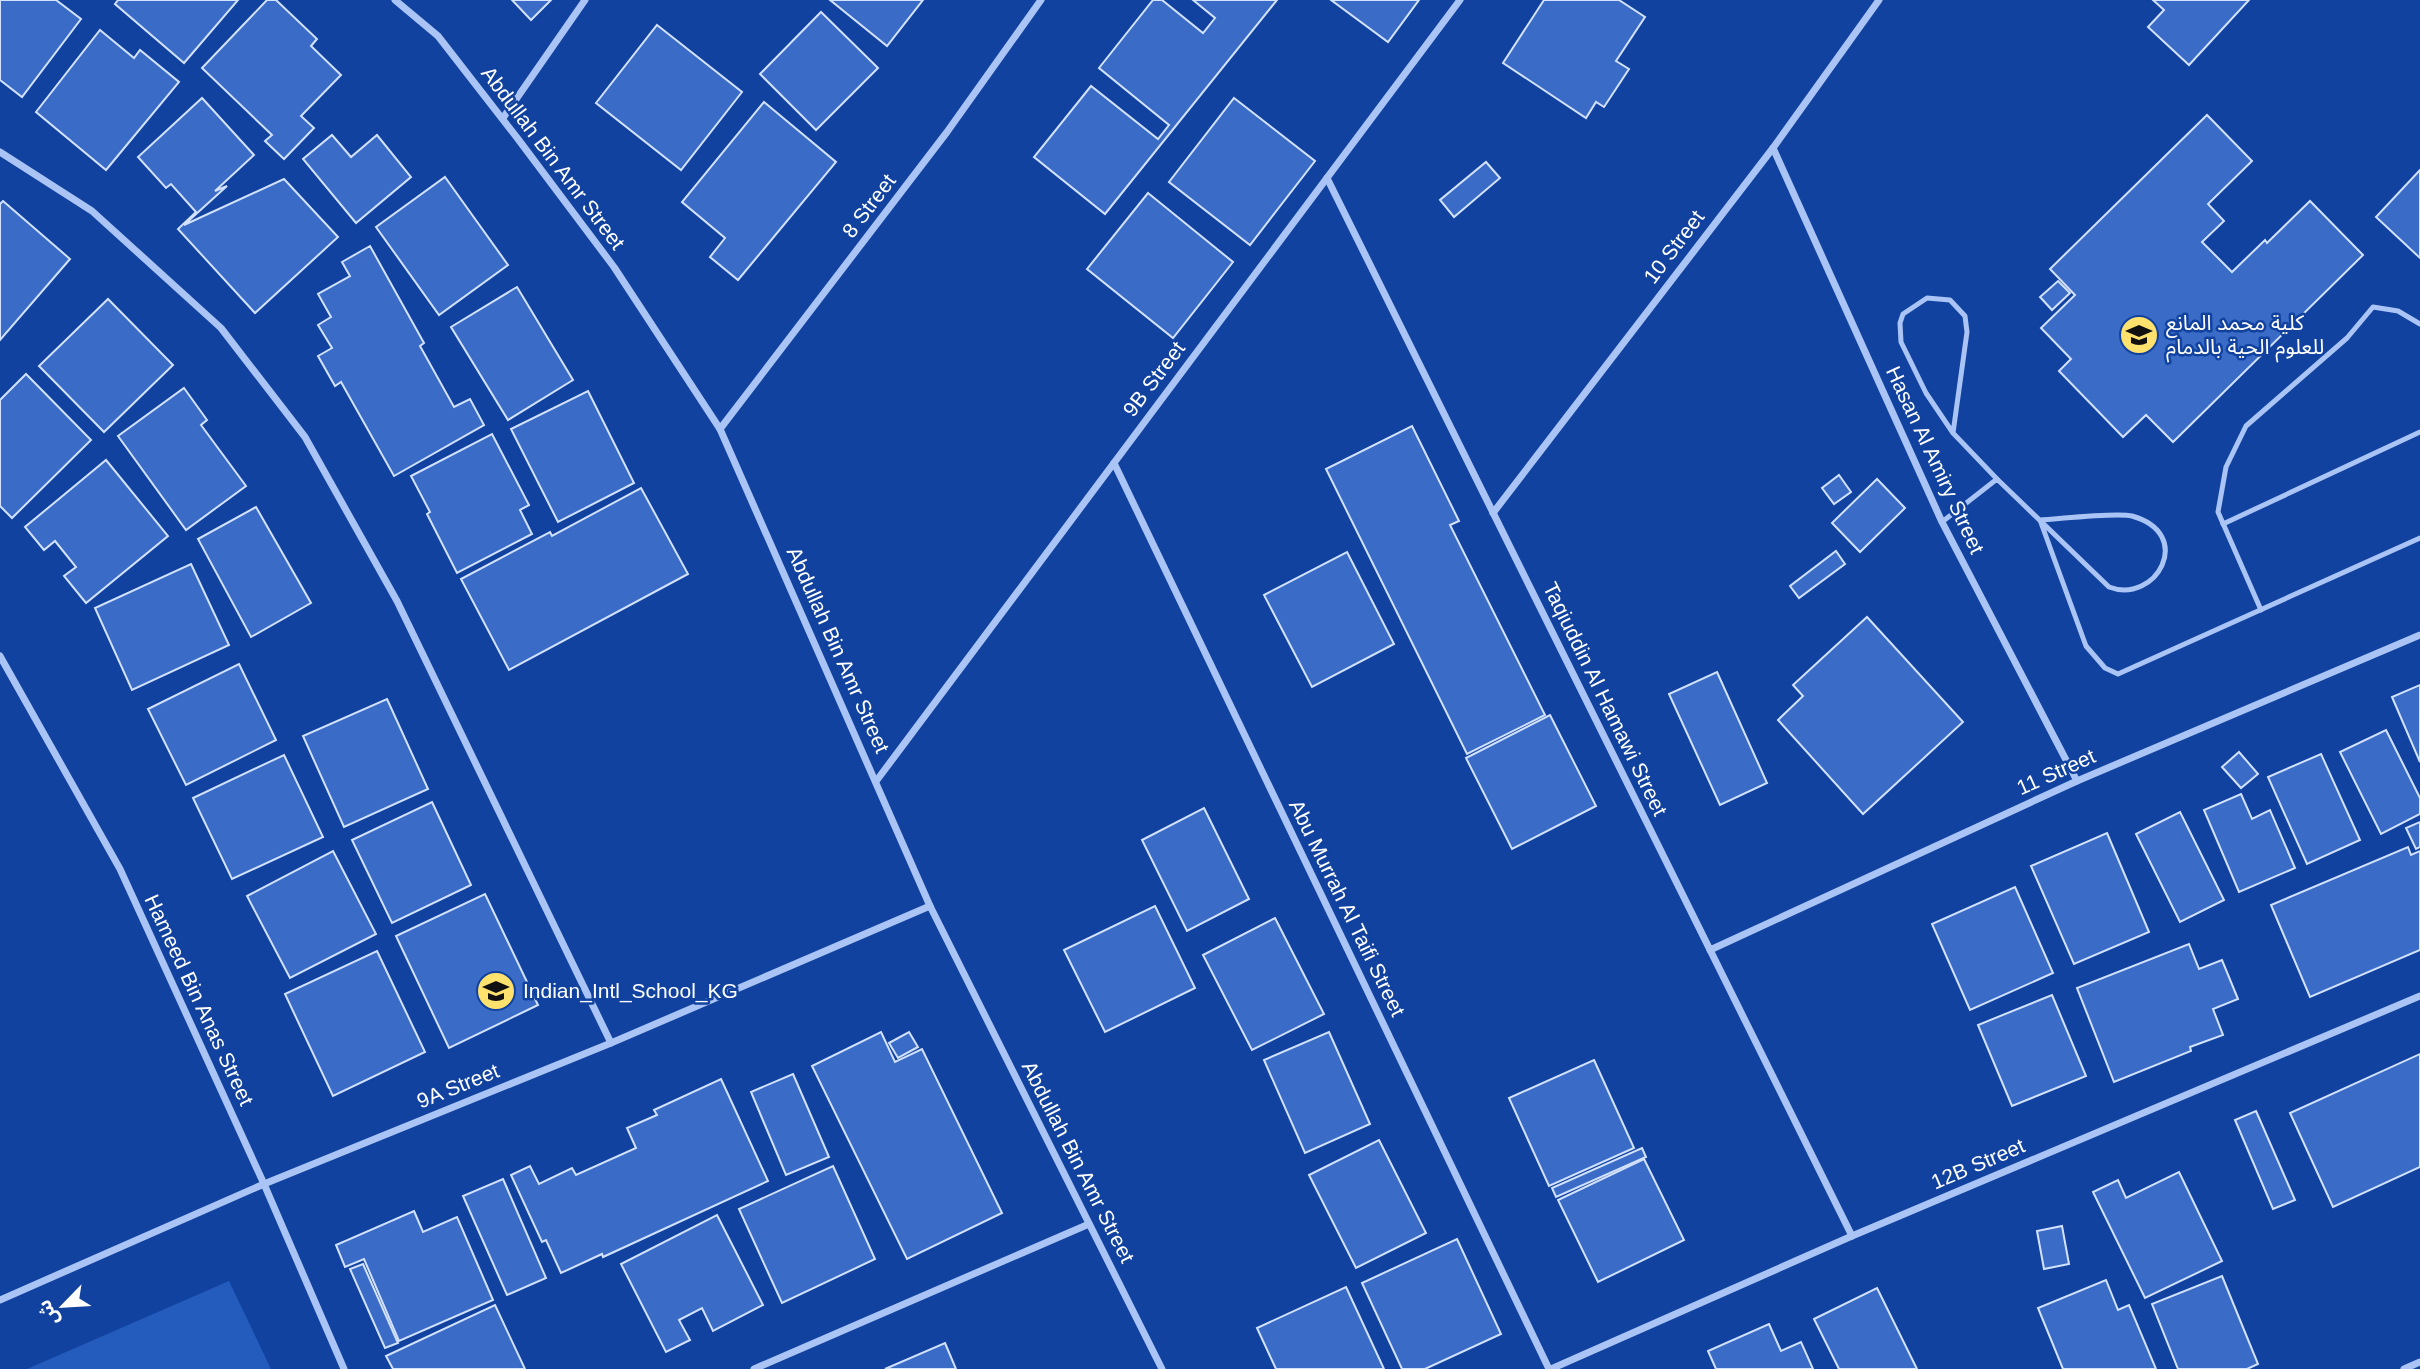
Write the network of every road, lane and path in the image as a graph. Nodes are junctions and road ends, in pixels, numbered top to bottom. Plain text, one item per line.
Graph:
1 (395, 0) edge
2 (585, 0) edge
3 (1041, 0) edge
4 (1460, 0) edge
5 (1879, 0) edge
6 (503, 118) junction
7 (1773, 148) junction
8 (0, 152) edge
9 (1327, 178) junction
10 (2420, 324) edge
11 (720, 429) junction
12 (2420, 432) edge
13 (1953, 433) junction
14 (1114, 463) junction
15 (1997, 479) junction
16 (1493, 513) junction
17 (2040, 520) junction
18 (1942, 522) junction
19 (2223, 524) junction
20 (2420, 538) edge
21 (2261, 610) junction
22 (2420, 635) edge
23 (0, 656) edge
24 (877, 780) junction
25 (2077, 780) junction
26 (930, 906) junction
27 (1710, 950) junction
28 (2420, 996) edge
29 (611, 1043) junction
30 (264, 1184) junction
31 (1089, 1224) junction
32 (1852, 1236) junction
33 (0, 1300) edge
34 (2420, 1362) edge
35 (344, 1369) edge
36 (754, 1369) edge
37 (1162, 1369) edge
38 (1550, 1369) edge
39 (2404, 1369) edge

1 - 6 street, Abdullah Bin Amr Street
2 - 6 street
3 - 11 street, 8 Street
4 - 9 street, 9B Street
5 - 7 street, 10 Street
6 - 11 street, Abdullah Bin Amr Street
7 - 16 street, 10 Street
7 - 18 street, Hasan Al Amiry Street
8 - 29 street
9 - 14 street, 9B Street
9 - 16 street, Taqiuddin Al Hamawi Street
10 - 19 lane
11 - 24 street, Abdullah Bin Amr Street
12 - 19 lane
13 - 13 lane
13 - 15 lane
14 - 24 street, 9B Street
14 - 38 street, Abu Murrah Al Taifi Street
15 - 17 lane
15 - 18 lane
16 - 27 street, Taqiuddin Al Hamawi Street
17 - 17 lane
17 - 21 lane
18 - 25 street, Hasan Al Amiry Street
19 - 21 lane
20 - 21 lane
22 - 25 street, 11 Street
23 - 30 street, Hameed Bin Anas Street
24 - 26 street, Abdullah Bin Amr Street
25 - 27 street, 11 Street
26 - 29 street, 9A Street
26 - 31 street, Abdullah Bin Amr Street
27 - 32 street, Taqiuddin Al Hamawi Street
28 - 32 street, 12B Street
29 - 30 street, 9A Street
30 - 33 street, 9A Street
30 - 35 street, Hameed Bin Anas Street
31 - 36 street
31 - 37 street, Abdullah Bin Amr Street
32 - 38 street, 12B Street
34 - 39 street

